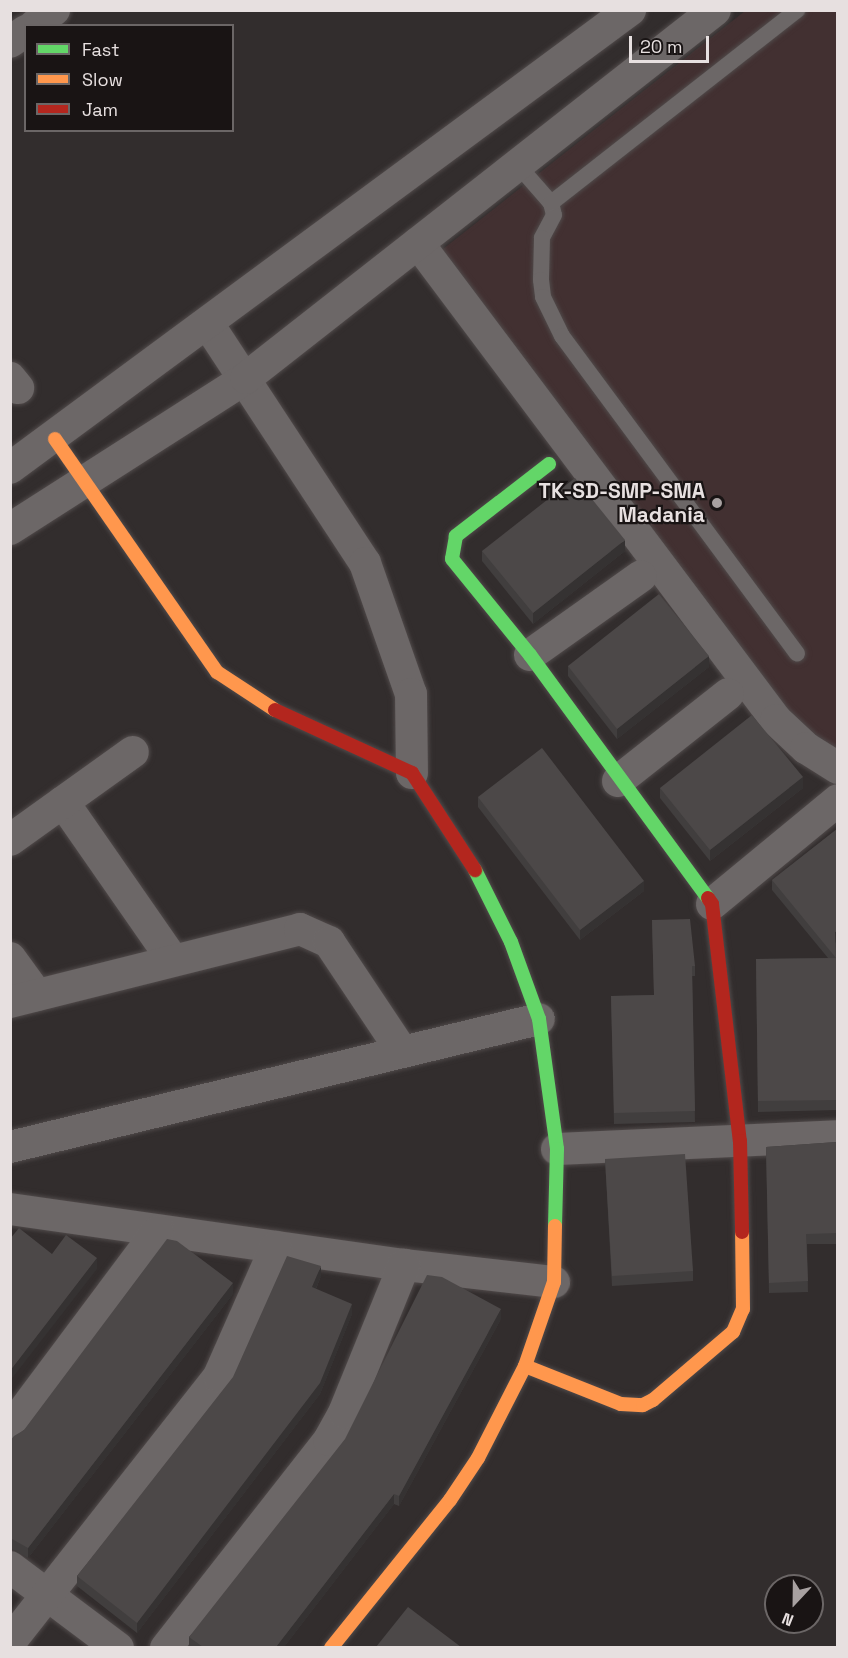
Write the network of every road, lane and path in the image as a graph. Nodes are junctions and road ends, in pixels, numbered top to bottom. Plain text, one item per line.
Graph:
1 (54, 10) edge
2 (630, 10) edge
3 (715, 10) edge
4 (797, 10) edge
5 (36, 24) edge
6 (24, 33) edge
7 (10, 42) edge
8 (516, 164) junction
9 (550, 203) junction
10 (418, 243) junction
11 (208, 324) junction
12 (246, 378) junction
13 (55, 439) junction
14 (549, 464) dead end
15 (10, 468) edge
16 (83, 481) junction
17 (10, 529) edge
18 (641, 576) dead end
19 (797, 654) dead end
20 (530, 656) junction
21 (728, 694) dead end
22 (133, 752) dead end
23 (837, 768) edge
24 (412, 773) junction
25 (618, 781) junction
26 (837, 800) edge
27 (63, 802) junction
28 (10, 840) edge
29 (712, 904) junction
30 (10, 958) edge
31 (172, 959) junction
32 (24, 999) edge
33 (539, 1019) junction
34 (401, 1050) junction
35 (837, 1137) edge
36 (740, 1141) junction
37 (10, 1147) edge
38 (556, 1149) junction
39 (10, 1209) edge
40 (158, 1231) junction
41 (276, 1247) junction
42 (404, 1265) junction
43 (554, 1282) junction
44 (525, 1366) junction
45 (10, 1429) edge
46 (10, 1567) edge
47 (47, 1594) junction
48 (10, 1642) edge
49 (118, 1647) edge
50 (166, 1647) edge
51 (331, 1647) edge

1 - 5 street
2 - 11 street
3 - 8 street
4 - 9 lane
6 - 7 street
8 - 9 lane
8 - 10 street
9 - 19 lane
10 - 12 street
10 - 23 street
11 - 12 street
11 - 13 street
12 - 16 street
12 - 24 street
13 - 15 street
13 - 16 street
14 - 20 street
16 - 17 street
16 - 24 street
18 - 20 street
20 - 25 street
21 - 25 street
22 - 27 street
24 - 33 street
25 - 29 street
26 - 29 street
27 - 28 street
27 - 31 street
29 - 36 street
30 - 32 street
31 - 32 street
31 - 34 street
33 - 34 street
33 - 38 street
34 - 37 street
35 - 36 street
36 - 38 street
36 - 44 street
38 - 43 street
39 - 40 street
40 - 41 street
40 - 45 street
41 - 42 street
41 - 47 street
42 - 43 street
42 - 50 street
43 - 44 street
44 - 51 street
46 - 47 street
47 - 48 street
47 - 49 street

